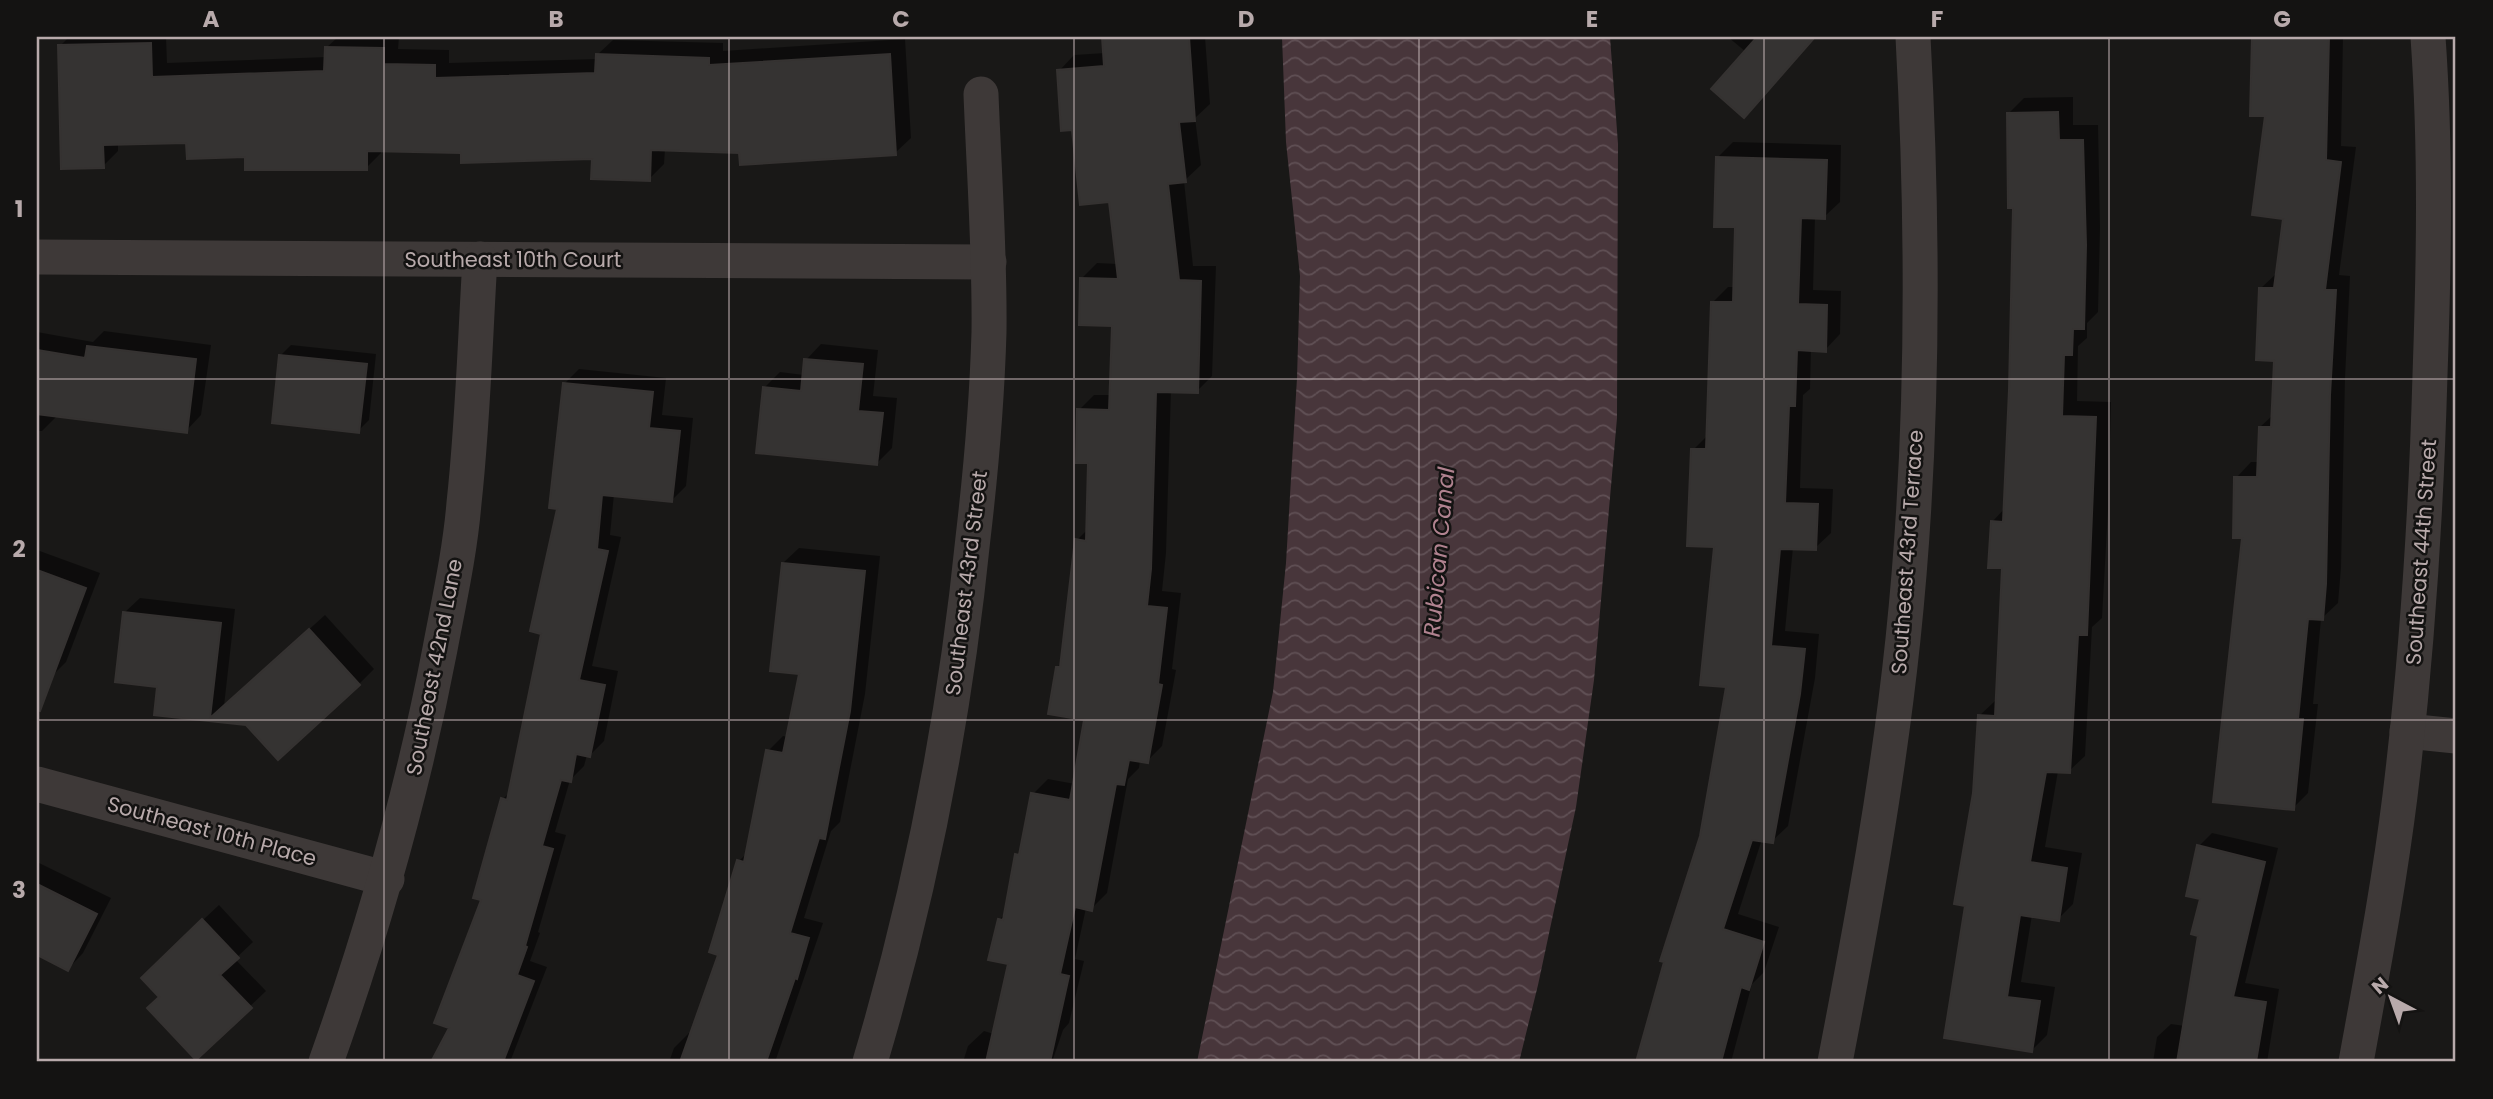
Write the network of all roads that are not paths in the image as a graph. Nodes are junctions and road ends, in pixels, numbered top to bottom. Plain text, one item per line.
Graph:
1 (1913, 37) edge
2 (2428, 37) edge
3 (981, 94) dead end
4 (2445, 225) edge
5 (37, 257) edge
6 (480, 259) junction
7 (989, 262) junction
8 (2407, 731) junction
9 (2456, 736) edge
10 (37, 784) edge
11 (387, 879) junction
12 (326, 1062) edge
13 (870, 1062) edge
14 (1835, 1062) edge
15 (2356, 1062) edge

1 - 14 street, Southeast 43rd Terrace
2 - 4 street, Southeast 44th Street
3 - 7 street, Southeast 43rd Street
4 - 8 street, Southeast 44th Street
5 - 6 street, Southeast 10th Court
6 - 7 street, Southeast 10th Court
6 - 11 street, Southeast 42nd Lane
7 - 13 street, Southeast 43rd Street
8 - 9 street
8 - 15 street, Southeast 44th Street
10 - 11 street, Southeast 10th Place
11 - 12 street, Southeast 42nd Lane

